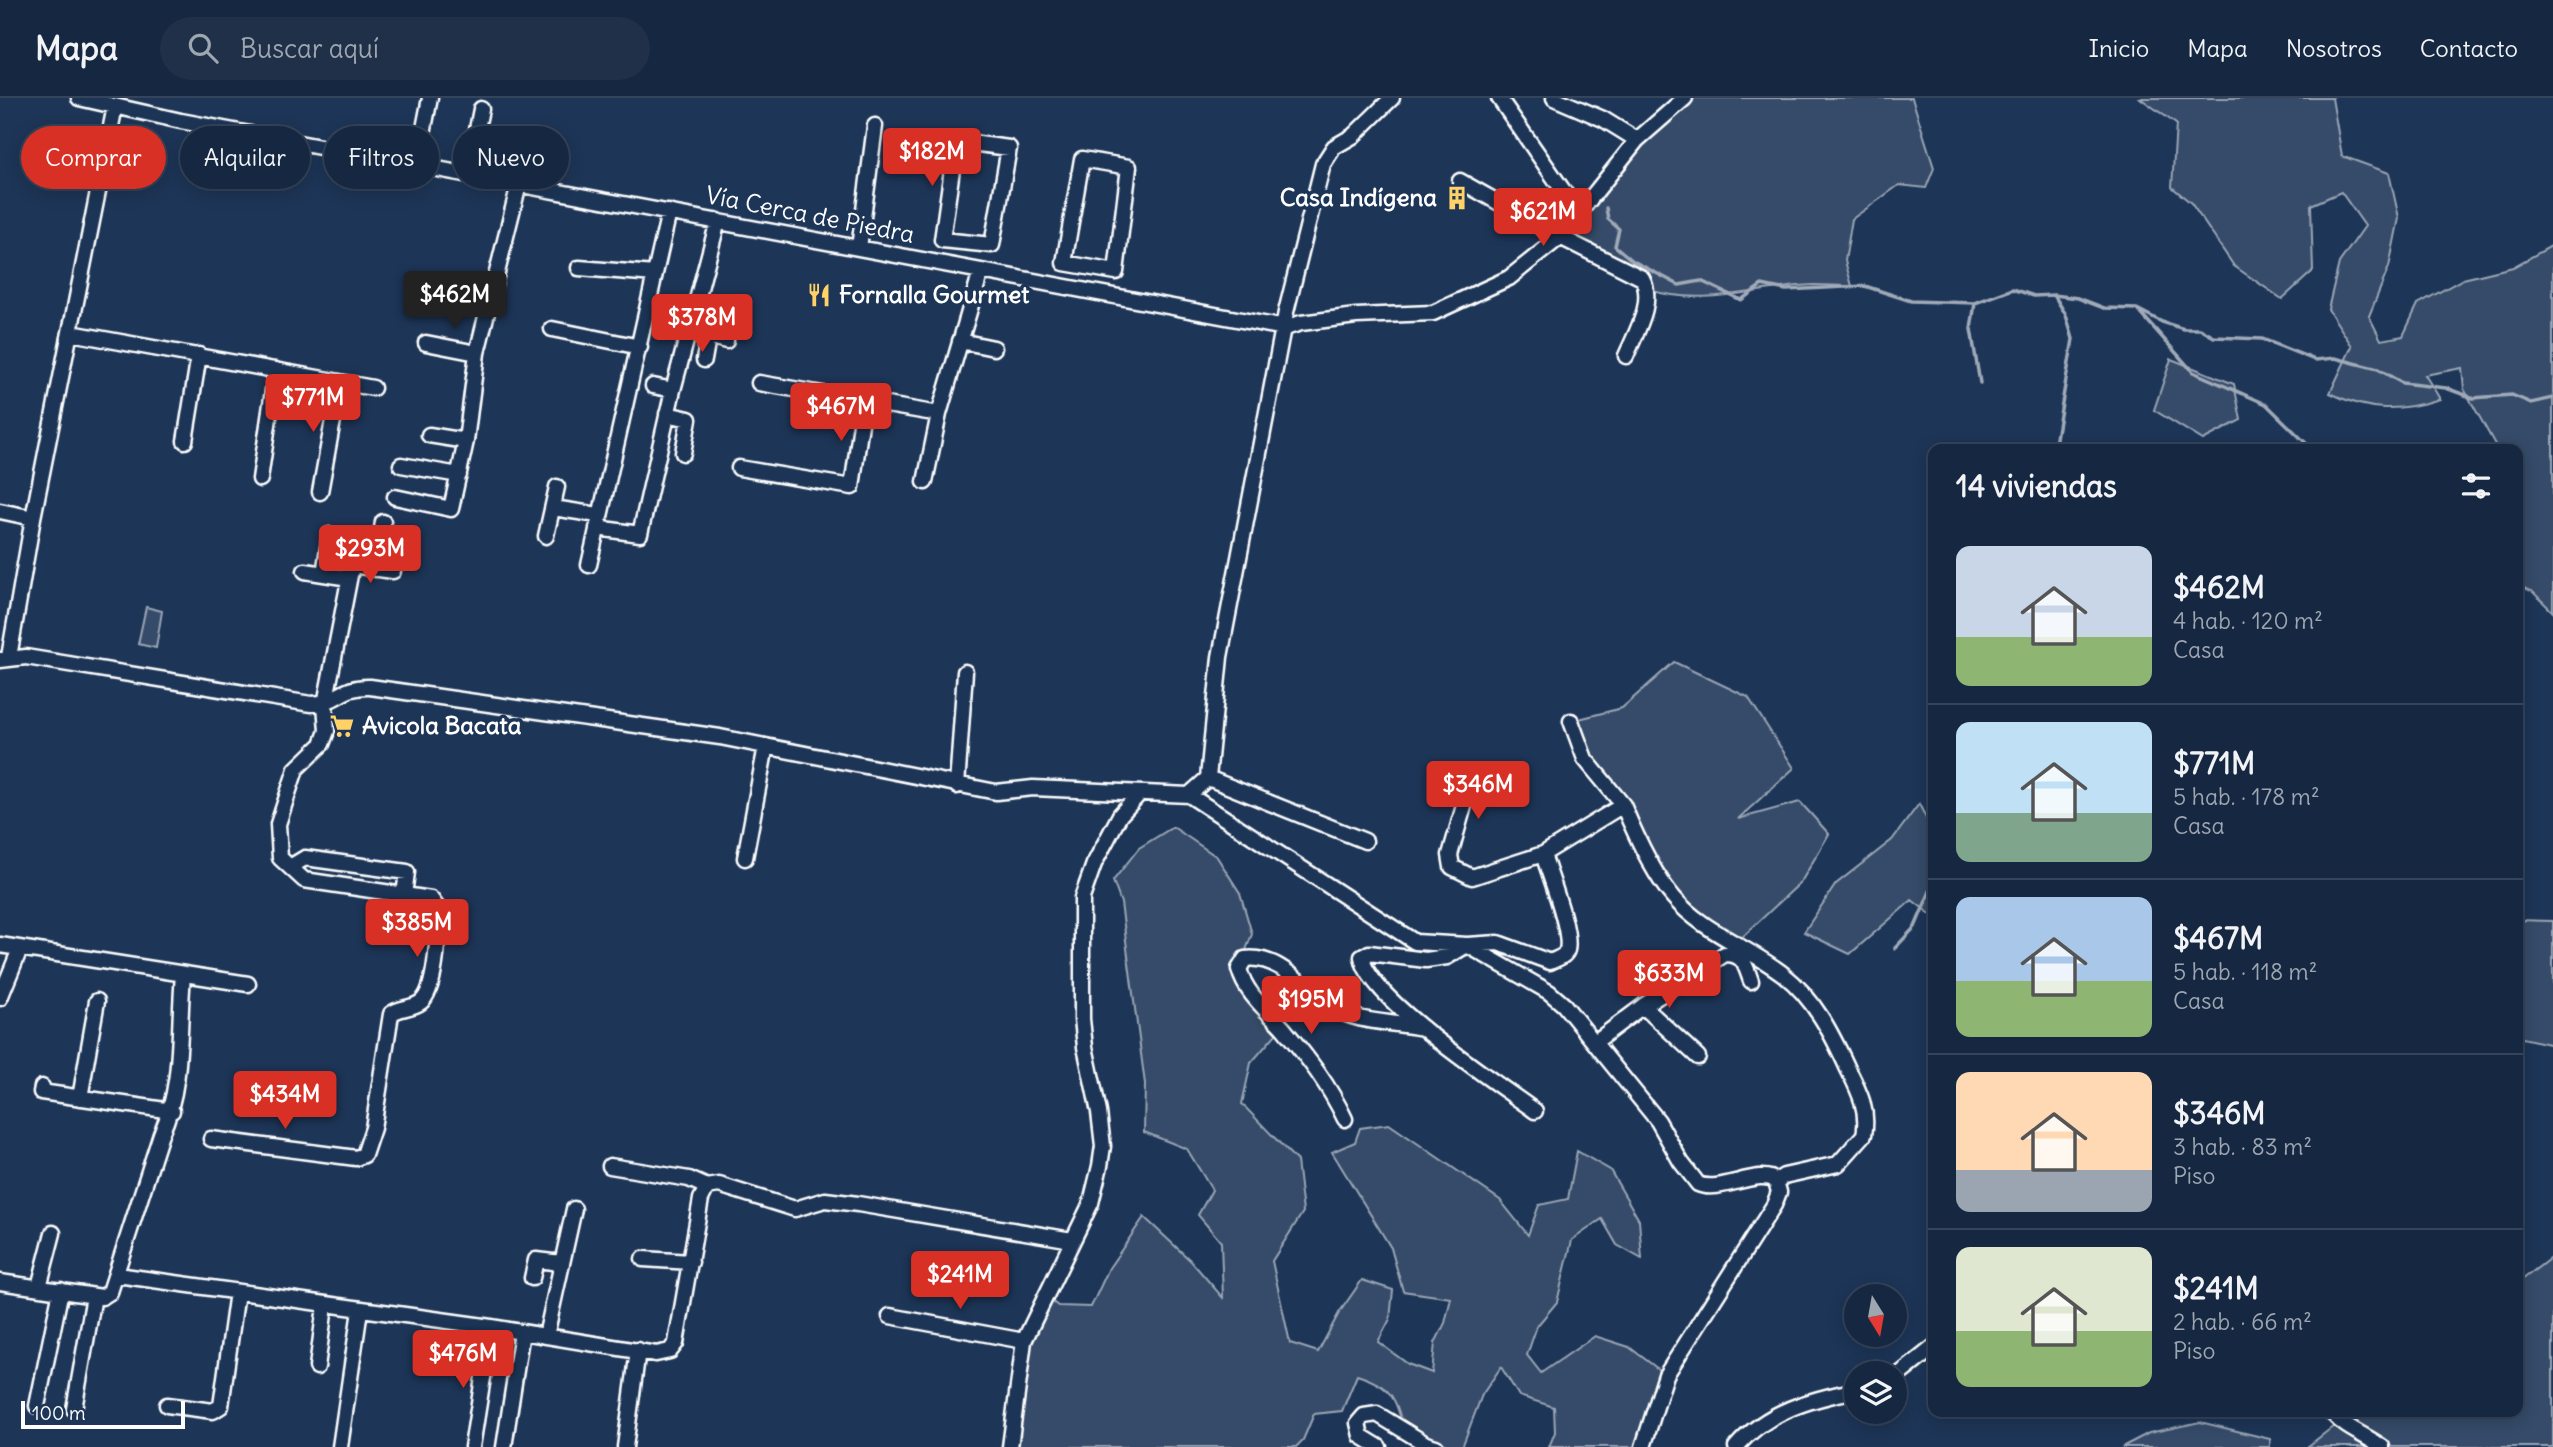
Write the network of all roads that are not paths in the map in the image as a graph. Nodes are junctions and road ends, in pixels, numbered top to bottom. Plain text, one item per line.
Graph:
1 (79, 98) edge
2 (430, 98) edge
3 (1392, 98) edge
4 (1499, 98) edge
5 (1554, 98) edge
6 (1685, 98) edge
7 (115, 106) junction
8 (481, 109) dead end
9 (424, 126) edge
10 (478, 126) edge
11 (875, 126) dead end
12 (1637, 140) junction
13 (324, 146) edge
14 (1460, 181) dead end
15 (518, 189) edge
16 (546, 189) edge
17 (669, 212) junction
18 (1580, 215) junction
19 (718, 221) junction
20 (1560, 237) junction
21 (955, 242) junction
22 (859, 248) junction
23 (951, 265) junction
24 (1090, 267) junction
25 (579, 268) dead end
26 (981, 271) junction
27 (655, 274) junction
28 (1088, 291) junction
29 (1285, 328) junction
30 (552, 329) dead end
31 (689, 330) junction
32 (71, 333) junction
33 (708, 337) junction
34 (726, 341) dead end
35 (960, 341) junction
36 (426, 343) dead end
37 (640, 347) junction
38 (994, 348) dead end
39 (477, 354) junction
40 (200, 355) junction
41 (1626, 356) dead end
42 (704, 360) dead end
43 (276, 370) junction
44 (340, 382) junction
45 (759, 383) dead end
46 (653, 386) dead end
47 (373, 388) dead end
48 (673, 390) junction
49 (864, 403) junction
50 (667, 414) junction
51 (939, 414) junction
52 (429, 435) dead end
53 (185, 441) dead end
54 (466, 441) junction
55 (683, 453) dead end
56 (401, 465) dead end
57 (739, 468) dead end
58 (459, 475) junction
59 (260, 479) dead end
60 (925, 482) dead end
61 (557, 487) dead end
62 (320, 492) dead end
63 (395, 497) dead end
64 (553, 508) junction
65 (0, 510) edge
66 (33, 518) junction
67 (383, 522) dead end
68 (597, 522) junction
69 (330, 535) dead end
70 (546, 536) dead end
71 (589, 565) dead end
72 (376, 569) junction
73 (304, 571) dead end
74 (393, 572) dead end
75 (324, 574) junction
76 (349, 578) junction
77 (4, 659) edge
78 (965, 672) dead end
79 (325, 704) junction
80 (1571, 721) dead end
81 (766, 746) junction
82 (1473, 774) dead end
83 (1208, 778) junction
84 (957, 786) junction
85 (1117, 792) junction
86 (1140, 793) junction
87 (1189, 794) junction
88 (1623, 804) junction
89 (1120, 815) junction
90 (1365, 841) dead end
91 (1543, 853) junction
92 (745, 858) dead end
93 (290, 867) junction
94 (404, 894) junction
95 (0, 945) edge
96 (1467, 945) junction
97 (20, 949) junction
98 (183, 975) junction
99 (1751, 981) dead end
100 (248, 984) dead end
101 (0, 998) edge
102 (97, 1002) dead end
103 (1643, 1006) junction
104 (1427, 1029) junction
105 (1595, 1042) junction
106 (1698, 1057) dead end
107 (42, 1087) dead end
108 (80, 1098) junction
109 (172, 1111) junction
110 (1535, 1111) dead end
111 (1345, 1119) dead end
112 (211, 1139) dead end
113 (610, 1166) dead end
114 (1776, 1181) junction
115 (707, 1187) junction
116 (574, 1209) dead end
117 (53, 1233) dead end
118 (1072, 1240) junction
119 (643, 1259) dead end
120 (691, 1262) junction
121 (561, 1263) junction
122 (117, 1275) junction
123 (532, 1278) dead end
124 (0, 1282) edge
125 (39, 1287) junction
126 (61, 1290) junction
127 (241, 1295) junction
128 (94, 1296) junction
129 (325, 1306) junction
130 (360, 1310) junction
131 (890, 1316) dead end
132 (491, 1327) junction
133 (522, 1332) junction
134 (546, 1336) junction
135 (1024, 1341) junction
136 (638, 1350) junction
137 (1928, 1352) edge
138 (317, 1367) dead end
139 (1907, 1368) edge
140 (1844, 1393) edge
141 (167, 1405) dead end
142 (37, 1406) dead end
143 (74, 1409) dead end
144 (2336, 1417) edge
145 (340, 1447) edge
146 (472, 1447) edge
147 (504, 1447) edge
148 (625, 1447) edge
149 (1010, 1447) edge
150 (1379, 1447) edge
151 (1436, 1447) edge
152 (1643, 1447) edge
153 (1736, 1447) edge
154 (2382, 1447) edge

1 - 7 street, Vía Cerca de Piedra
2 - 9 street
3 - 29 street
4 - 18 street
5 - 12 street
6 - 12 street
7 - 13 street, Vía Cerca de Piedra
7 - 32 street
8 - 10 street
11 - 22 street
12 - 18 street
14 - 20 street
15 - 39 street
16 - 17 street, Vía Cerca de Piedra
17 - 19 street, Vía Cerca de Piedra
17 - 27 street
18 - 20 street
19 - 22 street, Vía Cerca de Piedra
19 - 31 street
20 - 29 street
20 - 41 street
21 - 21 street
21 - 23 street
22 - 23 street, Vía Cerca de Piedra
23 - 26 street, Vía Cerca de Piedra
24 - 24 street
24 - 28 street
25 - 27 street
26 - 28 street, Vía Cerca de Piedra
26 - 35 street
27 - 37 street
28 - 29 street, Vía Cerca de Piedra
29 - 83 street
30 - 37 street
31 - 33 street
31 - 48 street
32 - 40 street
32 - 66 street
33 - 34 street
33 - 42 street
35 - 38 street
35 - 51 street
36 - 39 street
37 - 68 street
39 - 54 street
40 - 43 street
40 - 53 street
43 - 44 street
43 - 59 street
44 - 47 street
44 - 62 street
45 - 49 street
46 - 48 street
48 - 50 street
49 - 51 street
49 - 57 street
50 - 55 street
50 - 68 street
51 - 60 street
52 - 54 street
54 - 58 street
56 - 58 street
58 - 63 street
61 - 64 street
64 - 68 street
64 - 70 street
65 - 66 street
66 - 77 street
67 - 72 street
68 - 71 street
69 - 75 street
72 - 74 street
72 - 76 street
73 - 75 street
75 - 76 street
76 - 79 street
77 - 79 street
78 - 84 street
79 - 81 street
79 - 93 street
80 - 88 street
81 - 84 street
81 - 92 street
82 - 91 street
83 - 87 street
83 - 90 street
84 - 85 street
85 - 86 street
85 - 89 street
86 - 87 street
86 - 89 street
87 - 96 street
88 - 91 street
88 - 114 street
89 - 118 street
91 - 96 street
93 - 94 street
93 - 94 street
94 - 112 street
95 - 97 street
96 - 104 street
96 - 105 street
97 - 98 street
97 - 101 street
98 - 100 street
98 - 109 street
99 - 103 street
102 - 108 street
103 - 105 street
103 - 106 street
104 - 110 street
104 - 111 street
105 - 114 street
107 - 108 street
108 - 109 street
109 - 122 street
113 - 115 street
114 - 152 street
115 - 118 street
115 - 120 street
116 - 121 street
117 - 125 street
118 - 135 street
119 - 120 street
120 - 136 street
121 - 123 street
121 - 134 street
122 - 127 street
122 - 128 street
124 - 125 street
125 - 126 street
126 - 128 street
126 - 142 street
127 - 129 street
127 - 141 street
128 - 143 street
129 - 130 street
129 - 138 street
130 - 132 street
130 - 145 street
131 - 135 street
132 - 133 street
132 - 146 street
133 - 134 street
133 - 147 street
134 - 136 street
135 - 149 street
136 - 148 street
137 - 139 street
140 - 153 street
144 - 154 street
150 - 151 street

